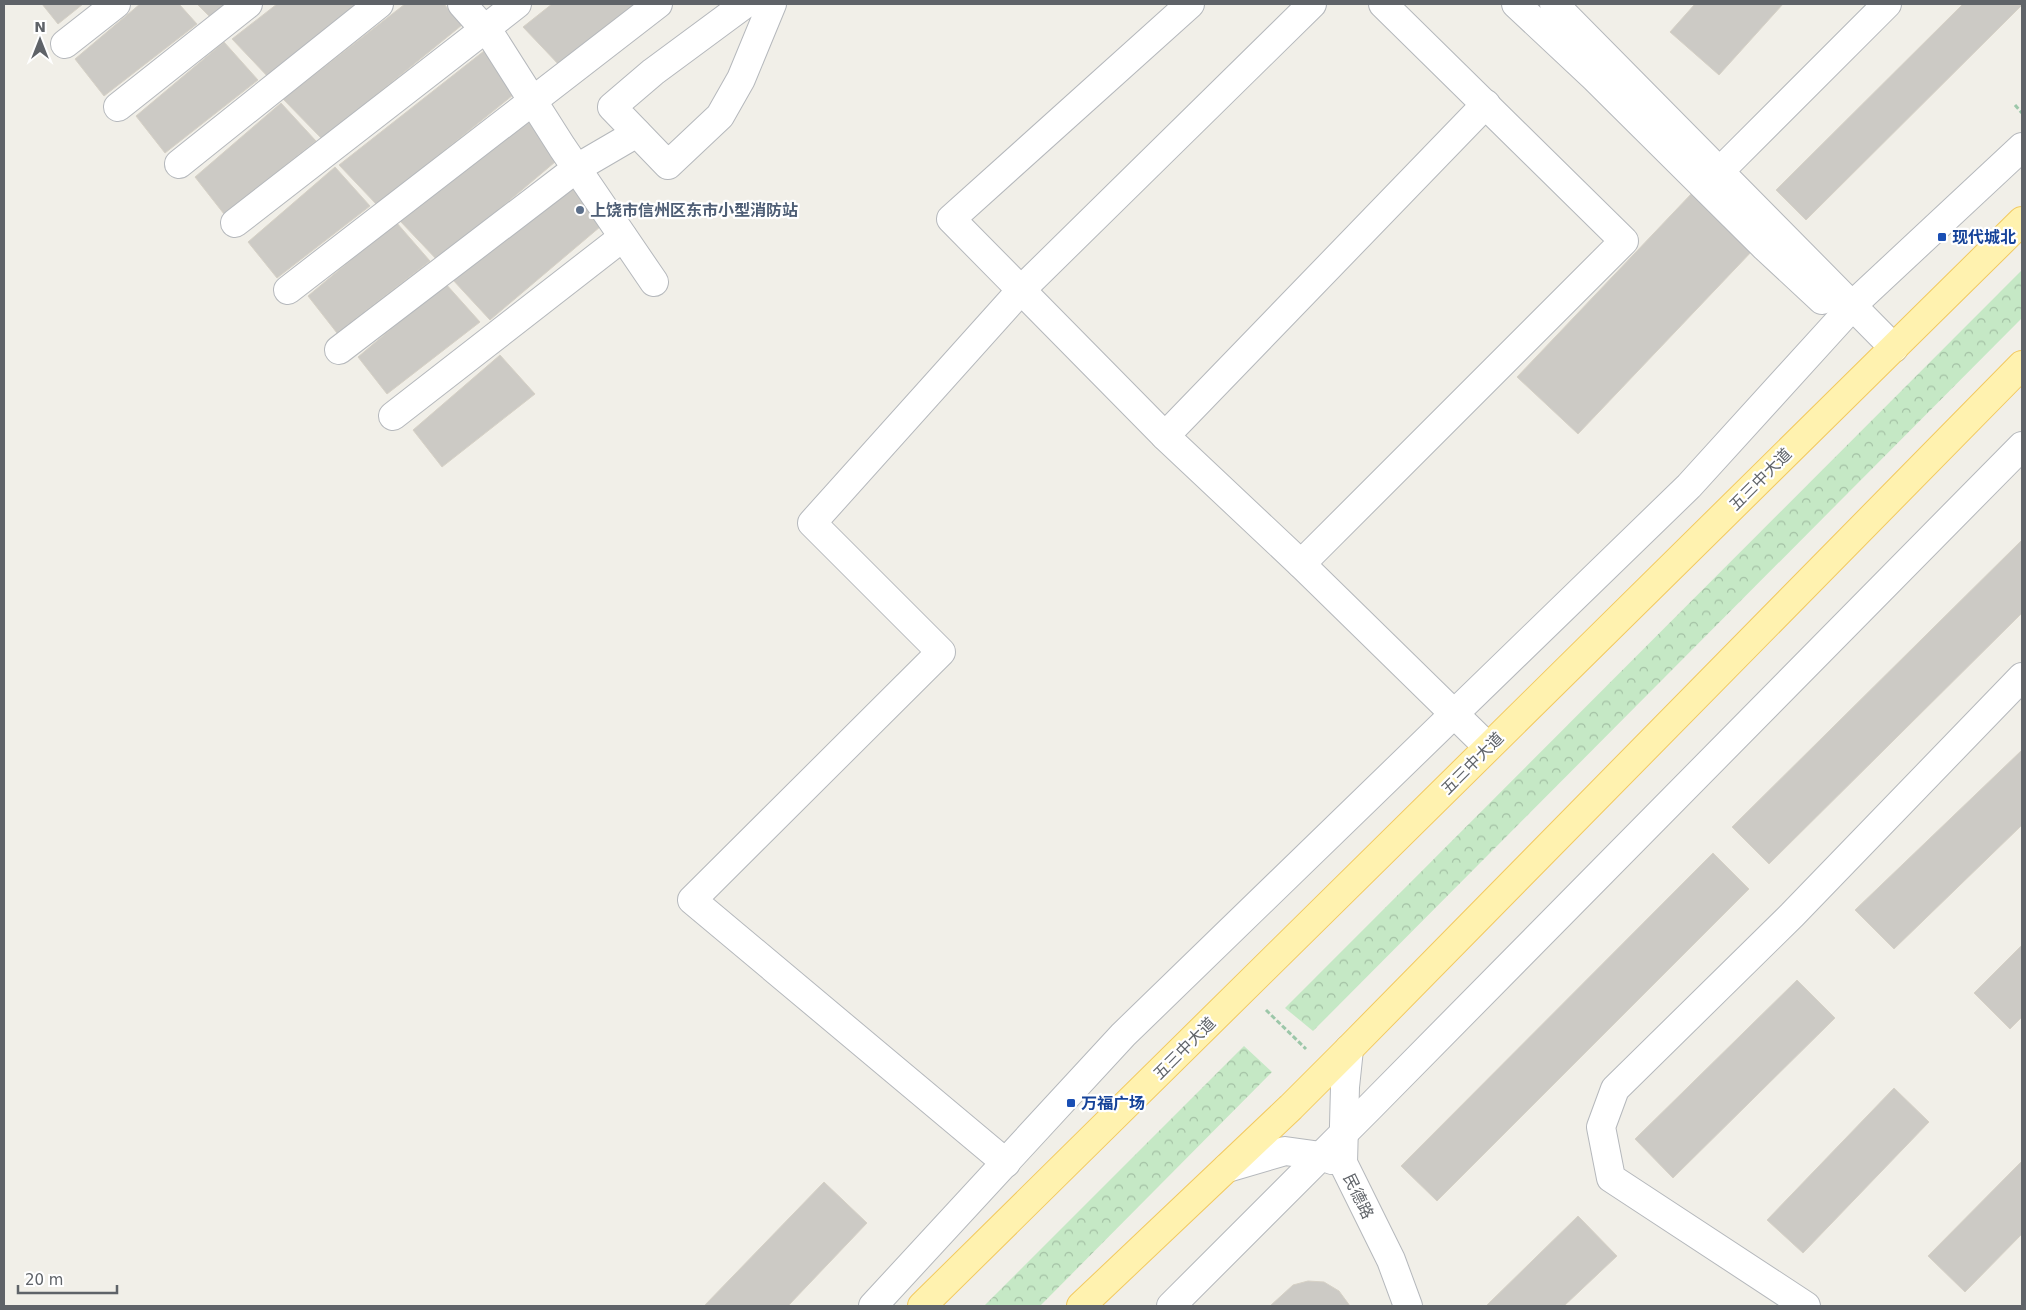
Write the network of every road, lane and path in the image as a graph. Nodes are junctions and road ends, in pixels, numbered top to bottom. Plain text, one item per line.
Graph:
1 (116, 4) edge
2 (248, 4) edge
3 (379, 4) edge
4 (462, 4) edge
5 (517, 4) edge
6 (658, 4) edge
7 (745, 4) edge
8 (772, 4) edge
9 (1190, 4) edge
10 (1312, 4) edge
11 (1383, 4) edge
12 (1516, 4) edge
13 (1554, 4) edge
14 (1888, 4) edge
15 (484, 29) junction
16 (65, 44) dead end
17 (532, 100) junction
18 (1486, 104) junction
19 (2015, 105) dead end
20 (118, 107) dead end
21 (2022, 113) edge
22 (637, 133) junction
23 (2022, 147) edge
24 (179, 164) dead end
25 (577, 168) junction
26 (1720, 171) junction
27 (2022, 221) edge
28 (235, 223) dead end
29 (623, 237) junction
30 (654, 282) dead end
31 (1022, 289) junction
32 (288, 290) dead end
33 (1853, 306) junction
34 (1894, 348) junction
35 (339, 350) dead end
36 (2022, 365) edge
37 (393, 416) dead end
38 (1165, 436) junction
39 (2022, 446) edge
40 (1301, 564) junction
41 (2022, 677) edge
42 (1453, 713) junction
43 (1488, 747) junction
44 (1244, 988) junction
45 (1349, 1049) junction
46 (1328, 1070) junction
47 (1343, 1133) junction
48 (1332, 1160) junction
49 (1006, 1163) junction
50 (1227, 1168) junction
51 (873, 1306) edge
52 (922, 1306) edge
53 (1081, 1306) edge
54 (1171, 1306) edge
55 (1408, 1306) edge
56 (1806, 1306) edge

1 - 16 street
2 - 20 street
3 - 24 street
4 - 15 street
5 - 15 street
6 - 17 street
7 - 22 street
8 - 22 street
9 - 31 street
10 - 31 street
11 - 18 street
12 - 33 street
13 - 26 street
14 - 26 street
15 - 17 street
15 - 28 street
17 - 25 street
17 - 32 street
18 - 38 street
18 - 40 street
19 - 21 path
22 - 25 street
23 - 33 street
25 - 29 street
25 - 35 street
26 - 33 street
27 - 34 main road, 五三中大道
29 - 30 street
29 - 37 street
31 - 38 street
31 - 49 street
33 - 34 street
33 - 42 street
34 - 43 main road, 五三中大道
36 - 45 main road
38 - 40 street
39 - 47 street
40 - 42 street
41 - 56 street
42 - 43 street
42 - 49 street
43 - 44 main road, 五三中大道
44 - 46 path
44 - 52 main road, 五三中大道
45 - 46 main road
45 - 47 street, 民德路
46 - 50 main road
47 - 48 street, 民德路
48 - 50 street
48 - 54 street
48 - 55 street, 民德路
49 - 51 street
50 - 53 main road

